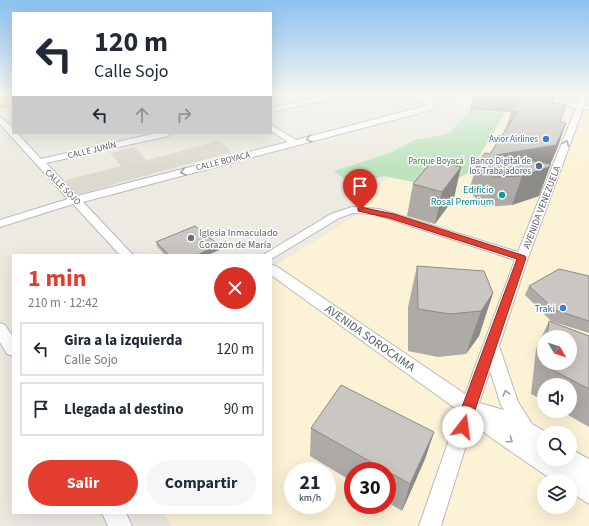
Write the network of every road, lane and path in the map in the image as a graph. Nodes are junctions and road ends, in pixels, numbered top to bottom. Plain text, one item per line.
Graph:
1 (0, 119) edge
2 (388, 119) edge
3 (580, 119) edge
4 (272, 128) edge
5 (7, 129) edge
6 (164, 134) edge
7 (295, 143) junction
8 (38, 162) junction
9 (76, 200) junction
10 (0, 224) edge
11 (126, 254) edge
12 (270, 254) edge
13 (522, 258) junction
14 (272, 270) edge
15 (0, 329) edge
16 (491, 347) junction
17 (12, 348) edge
18 (469, 407) junction
19 (524, 428) junction
20 (537, 436) edge
21 (577, 463) edge
22 (589, 471) edge
23 (589, 493) edge
24 (114, 514) edge
25 (121, 526) edge
26 (430, 526) edge

1 - 5 street, CALLE SOJO
2 -> 7 street, CALLE BOYACÁ
13 -> 3 street, AVENIDA VENEZUELA
4 - 7 street
5 - 8 street, CALLE SOJO
6 - 8 street, CALLE JUNÍN
7 -> 9 street, CALLE BOYACÁ
8 - 9 street, CALLE SOJO
9 - 10 street, CALLE BOYACÁ
9 - 11 street, CALLE SOJO
12 - 13 street
13 - 16 street, AVENIDA VENEZUELA
14 - 18 street, AVENIDA SOROCAIMA
15 - 17 street
16 - 18 street, AVENIDA VENEZUELA
19 -> 16 street
18 - 19 street, AVENIDA SOROCAIMA
18 -> 23 street, AVENIDA SOROCAIMA
18 - 26 street, AVENIDA VENEZUELA
19 - 20 street, AVENIDA SOROCAIMA
21 - 22 street
24 - 25 street

